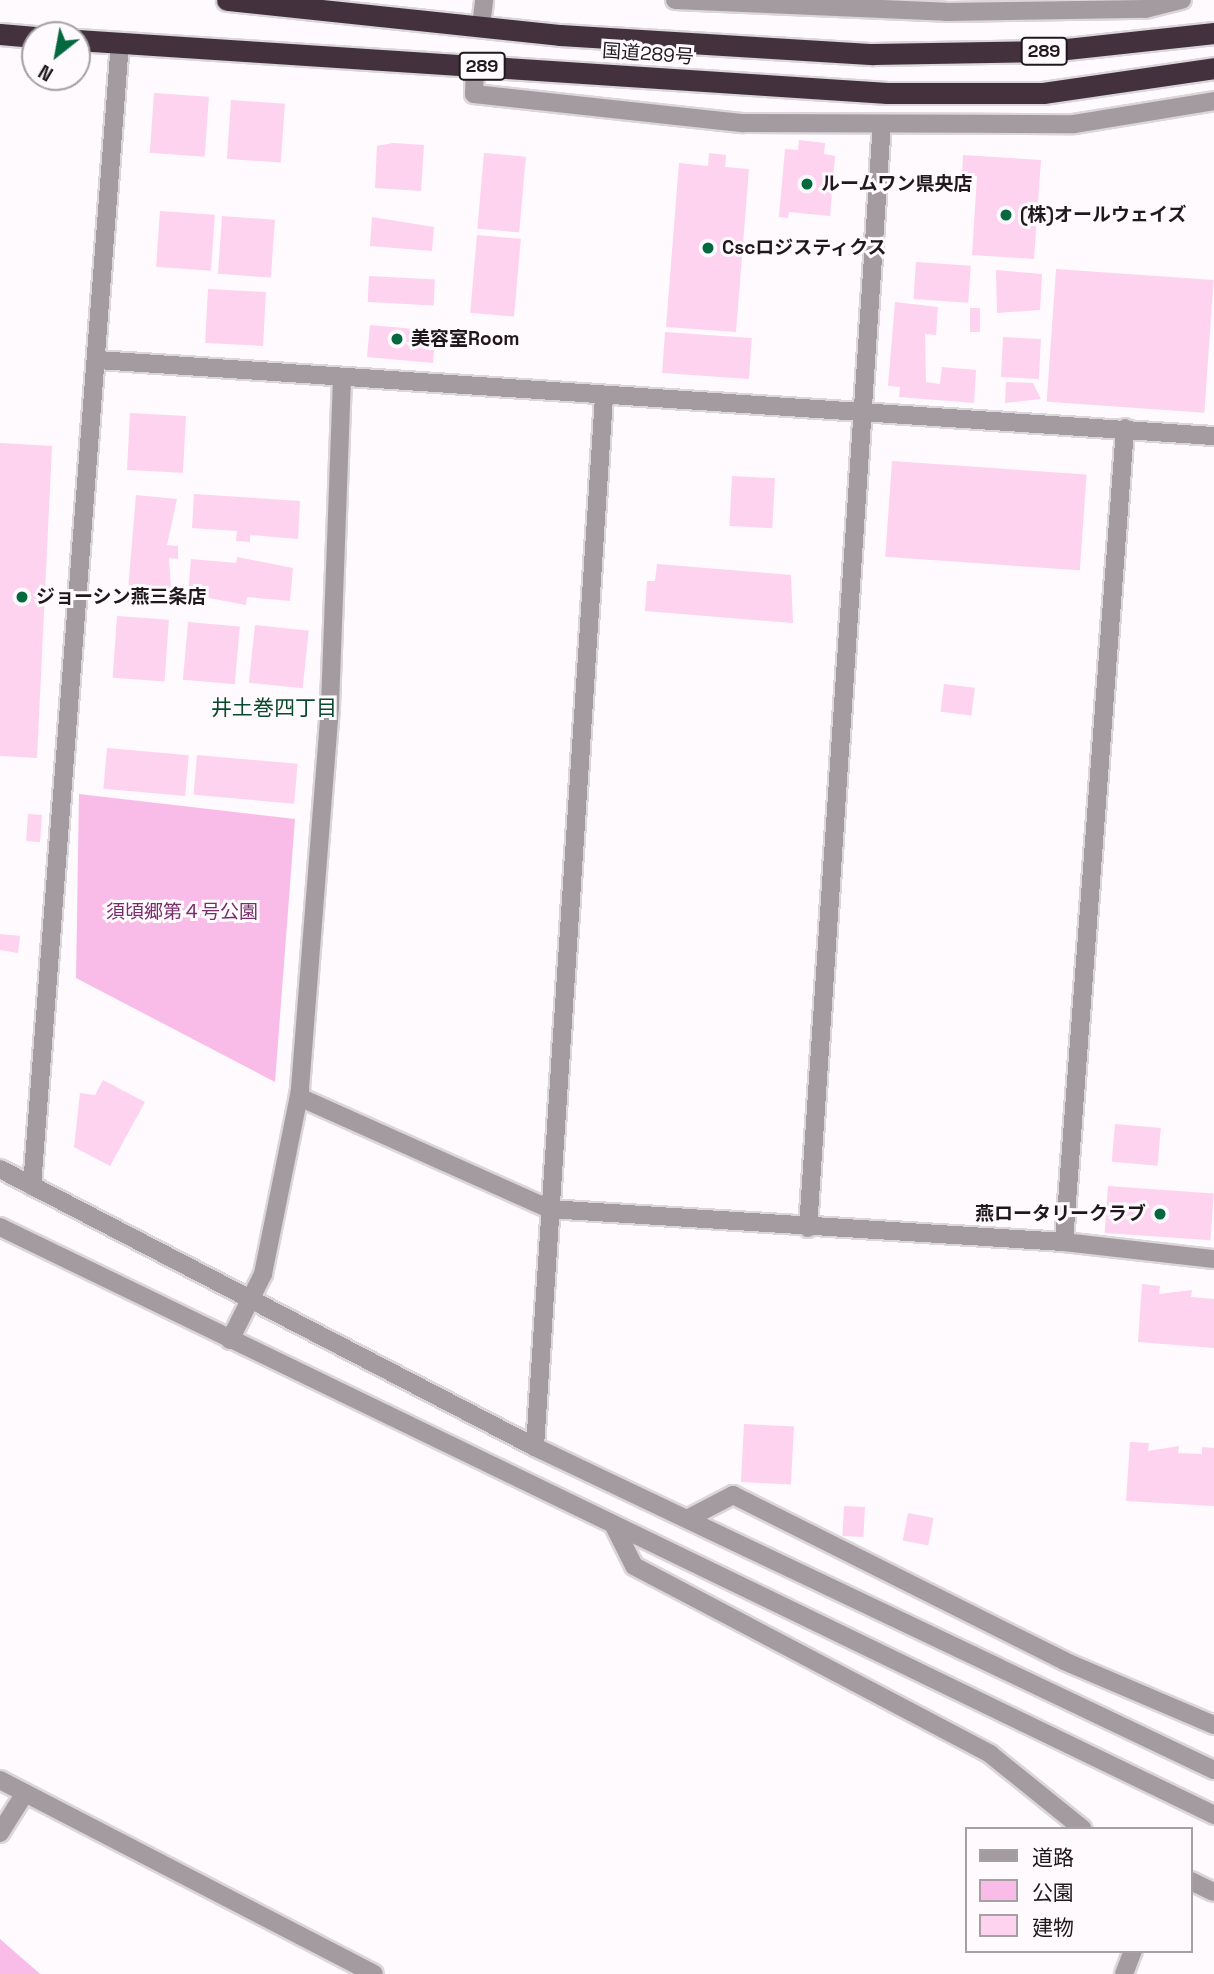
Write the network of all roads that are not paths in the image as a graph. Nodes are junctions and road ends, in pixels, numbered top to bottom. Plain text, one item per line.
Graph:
1 (227, 0) edge
2 (484, 0) edge
3 (675, 0) edge
4 (1182, 0) edge
5 (481, 26) junction
6 (1214, 33) edge
7 (0, 34) edge
8 (21, 36) edge
9 (91, 41) edge
10 (120, 43) junction
11 (475, 66) junction
12 (1214, 68) edge
13 (1214, 101) edge
14 (882, 124) junction
15 (98, 360) junction
16 (342, 378) junction
17 (604, 396) junction
18 (862, 414) junction
19 (1125, 428) junction
20 (1214, 436) edge
21 (300, 1090) junction
22 (0, 1169) edge
23 (32, 1186) junction
24 (549, 1209) junction
25 (0, 1227) edge
26 (808, 1228) junction
27 (1064, 1242) junction
28 (1214, 1259) edge
29 (249, 1304) junction
30 (230, 1340) junction
31 (534, 1447) junction
32 (687, 1519) junction
33 (615, 1528) junction
34 (1214, 1725) edge
35 (1214, 1770) edge
36 (0, 1780) edge
37 (25, 1793) junction
38 (1214, 1815) edge
39 (1081, 1827) edge
40 (0, 1833) edge
41 (1193, 1882) edge
42 (1214, 1892) edge
43 (1132, 1953) edge
44 (374, 1974) edge
45 (1124, 1974) edge

1 - 5 highway, 国道289号 / 289
2 - 5 street
3 - 4 street
5 - 6 highway, 国道289号 / 289
7 - 8 highway
9 - 10 highway, 国道289号 / 289
10 - 11 highway, 国道289号 / 289
10 - 15 street
11 - 12 highway, 国道289号 / 289
11 - 14 street
13 - 14 street
14 - 18 street
15 - 16 street
15 - 23 street
16 - 17 street
16 - 21 street
17 - 18 street
17 - 24 street
18 - 19 street
18 - 26 street
19 - 20 street
19 - 27 street
21 - 24 street
21 - 29 street
22 - 23 street
23 - 29 street
24 - 26 street
24 - 31 street
25 - 30 street
26 - 27 street
27 - 28 street
29 - 30 street
29 - 31 street
30 - 33 street
31 - 32 street
32 - 34 street
32 - 35 street
33 - 38 street
33 - 39 street
36 - 37 street
37 - 40 street
37 - 44 street
41 - 42 street
43 - 45 street

